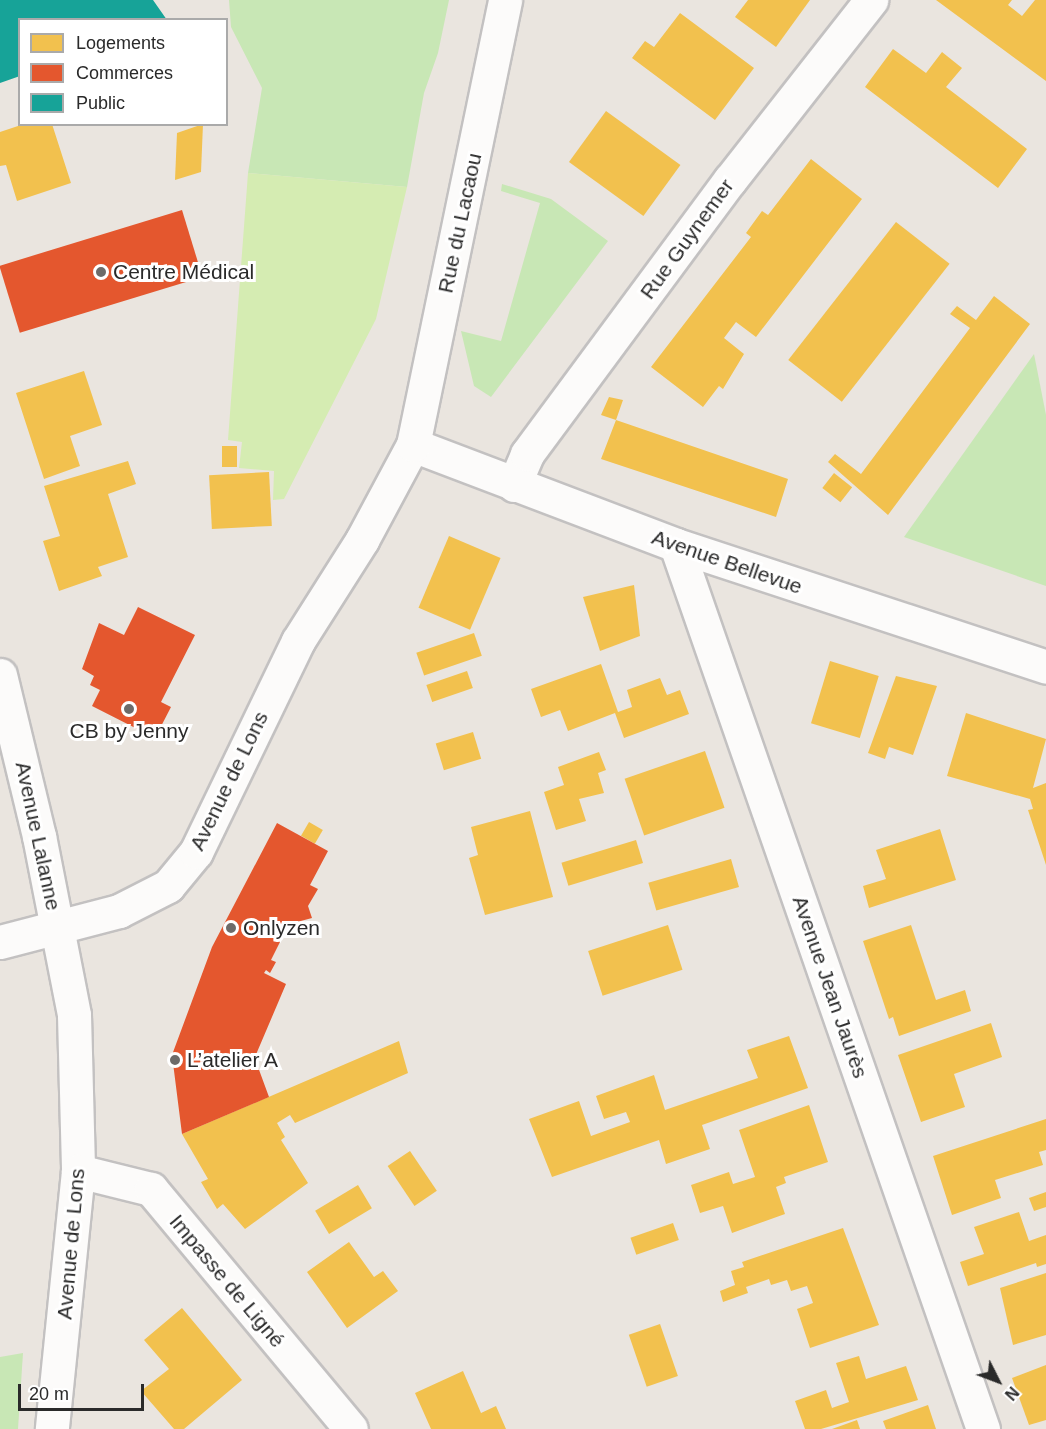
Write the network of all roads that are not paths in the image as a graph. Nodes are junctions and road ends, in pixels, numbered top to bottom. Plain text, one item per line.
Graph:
1 (505, 0) edge
2 (871, 0) edge
3 (413, 445) junction
4 (514, 485) junction
5 (676, 545) junction
6 (1046, 667) edge
7 (0, 675) edge
8 (58, 928) junction
9 (0, 942) edge
10 (78, 1171) junction
11 (52, 1429) edge
12 (351, 1429) edge
13 (983, 1429) edge

1 - 3 street, Rue du Lacaou
2 - 4 street, Rue Guynemer
3 - 4 street, Avenue Bellevue
3 - 8 street, Avenue de Lons
4 - 5 street, Avenue Bellevue
5 - 6 street, Avenue Bellevue
5 - 13 street, Avenue Jean Jaurès
7 - 8 street, Avenue Lalanne
8 - 9 street
8 - 10 street, Avenue de Lons
10 - 11 street, Avenue de Lons
10 - 12 street, Impasse de Ligné

